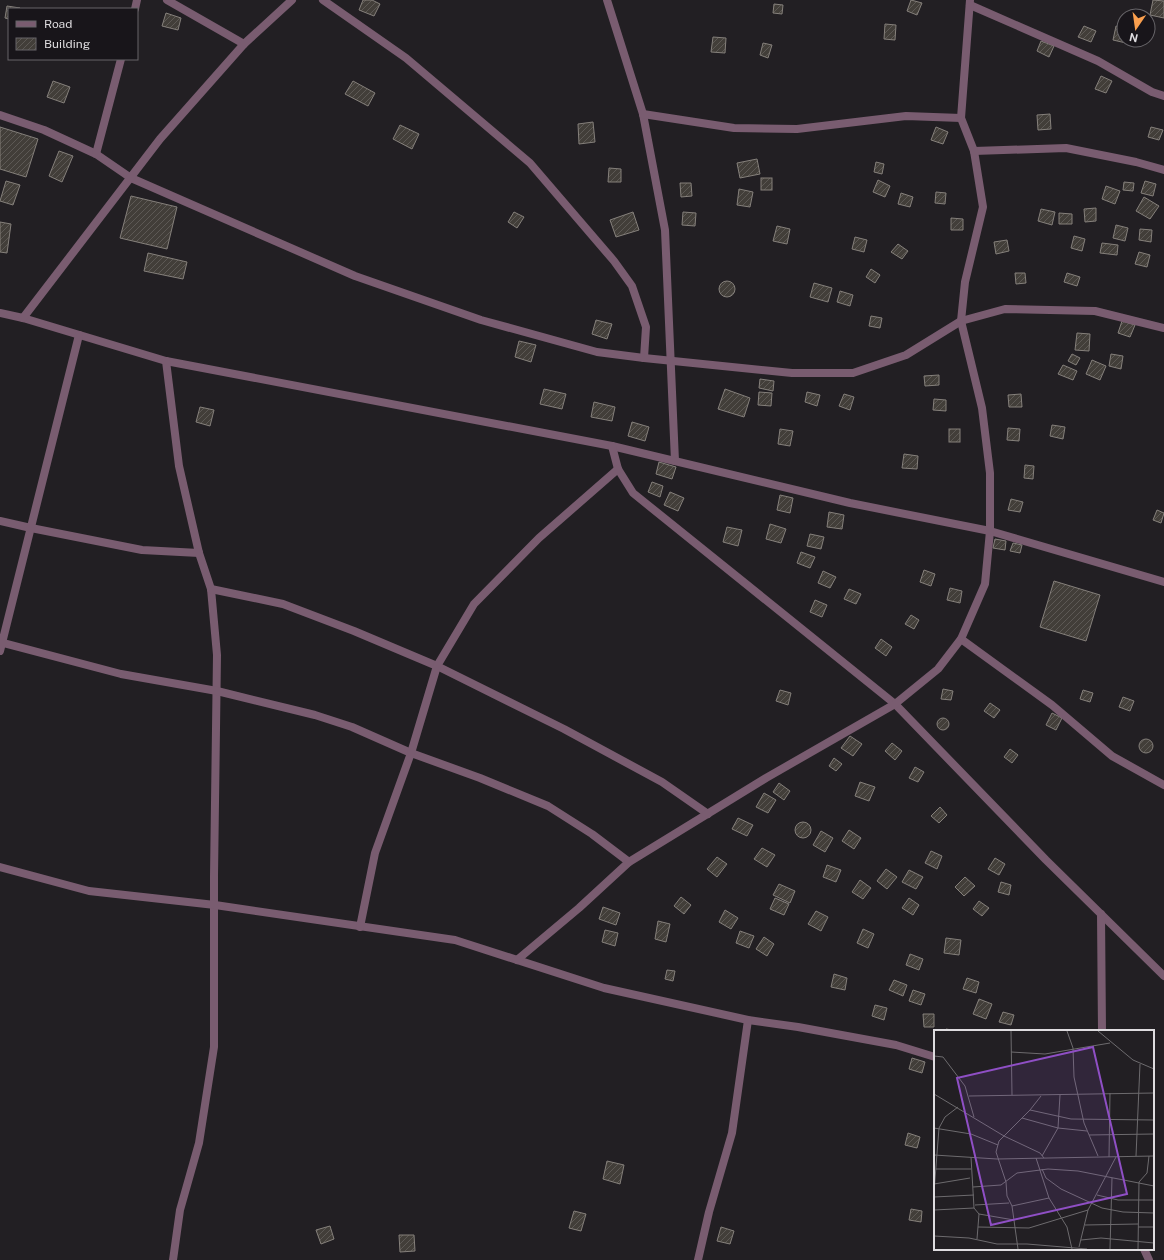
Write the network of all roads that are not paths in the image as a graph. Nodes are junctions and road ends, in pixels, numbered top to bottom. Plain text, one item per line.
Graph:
1 (167, 0) edge
2 (292, 0) edge
3 (323, 0) edge
4 (607, 0) edge
5 (970, 2) edge
6 (244, 44) junction
7 (121, 60) edge
8 (1164, 96) edge
9 (643, 114) junction
10 (0, 115) edge
11 (961, 118) junction
12 (974, 151) junction
13 (96, 154) junction
14 (1164, 170) edge
15 (131, 178) junction
16 (0, 313) edge
17 (23, 318) junction
18 (961, 321) junction
19 (1164, 328) edge
20 (79, 335) junction
21 (644, 358) junction
22 (671, 360) junction
23 (166, 361) junction
24 (612, 446) junction
25 (675, 461) junction
26 (618, 469) junction
27 (0, 521) edge
28 (31, 528) junction
29 (990, 531) junction
30 (199, 554) junction
31 (1164, 582) edge
32 (211, 589) junction
33 (961, 639) junction
34 (1, 642) edge
35 (0, 651) edge
36 (437, 666) junction
37 (217, 691) junction
38 (895, 704) junction
39 (410, 753) junction
40 (1164, 785) edge
41 (708, 814) junction
42 (629, 862) junction
43 (0, 867) edge
44 (214, 905) junction
45 (1101, 914) junction
46 (360, 927) junction
47 (517, 960) junction
48 (1164, 976) edge
49 (748, 1020) junction
50 (1102, 1030) edge
51 (934, 1057) edge
52 (1145, 1250) edge
53 (173, 1260) edge
54 (698, 1260) edge
55 (1150, 1260) edge

1 - 6 street
2 - 6 street
3 - 21 street
4 - 9 street
5 - 8 street
5 - 11 street
6 - 15 street
7 - 13 street
9 - 11 street
9 - 22 street
10 - 13 street
11 - 12 street
12 - 14 street
12 - 18 street
13 - 15 street
15 - 17 street
15 - 21 street
16 - 17 street
17 - 20 street
18 - 19 street
18 - 22 street
18 - 29 street
20 - 23 street
20 - 28 street
21 - 22 street
22 - 25 street
23 - 24 street
23 - 30 street
24 - 25 street
24 - 26 street
25 - 29 street
26 - 36 street
26 - 38 street
27 - 28 street
28 - 30 street
28 - 34 street
29 - 31 street
29 - 33 street
30 - 32 street
32 - 36 street
32 - 37 street
33 - 38 street
33 - 40 street
34 - 35 street
34 - 37 street
36 - 39 street
36 - 41 street
37 - 39 street
37 - 44 street
38 - 41 street
38 - 45 street
39 - 42 street
39 - 46 street
41 - 42 street
42 - 47 street
43 - 44 street
44 - 46 street
44 - 53 street
45 - 48 street
45 - 50 street
46 - 47 street
47 - 49 street
49 - 51 street
49 - 54 street
52 - 55 street

